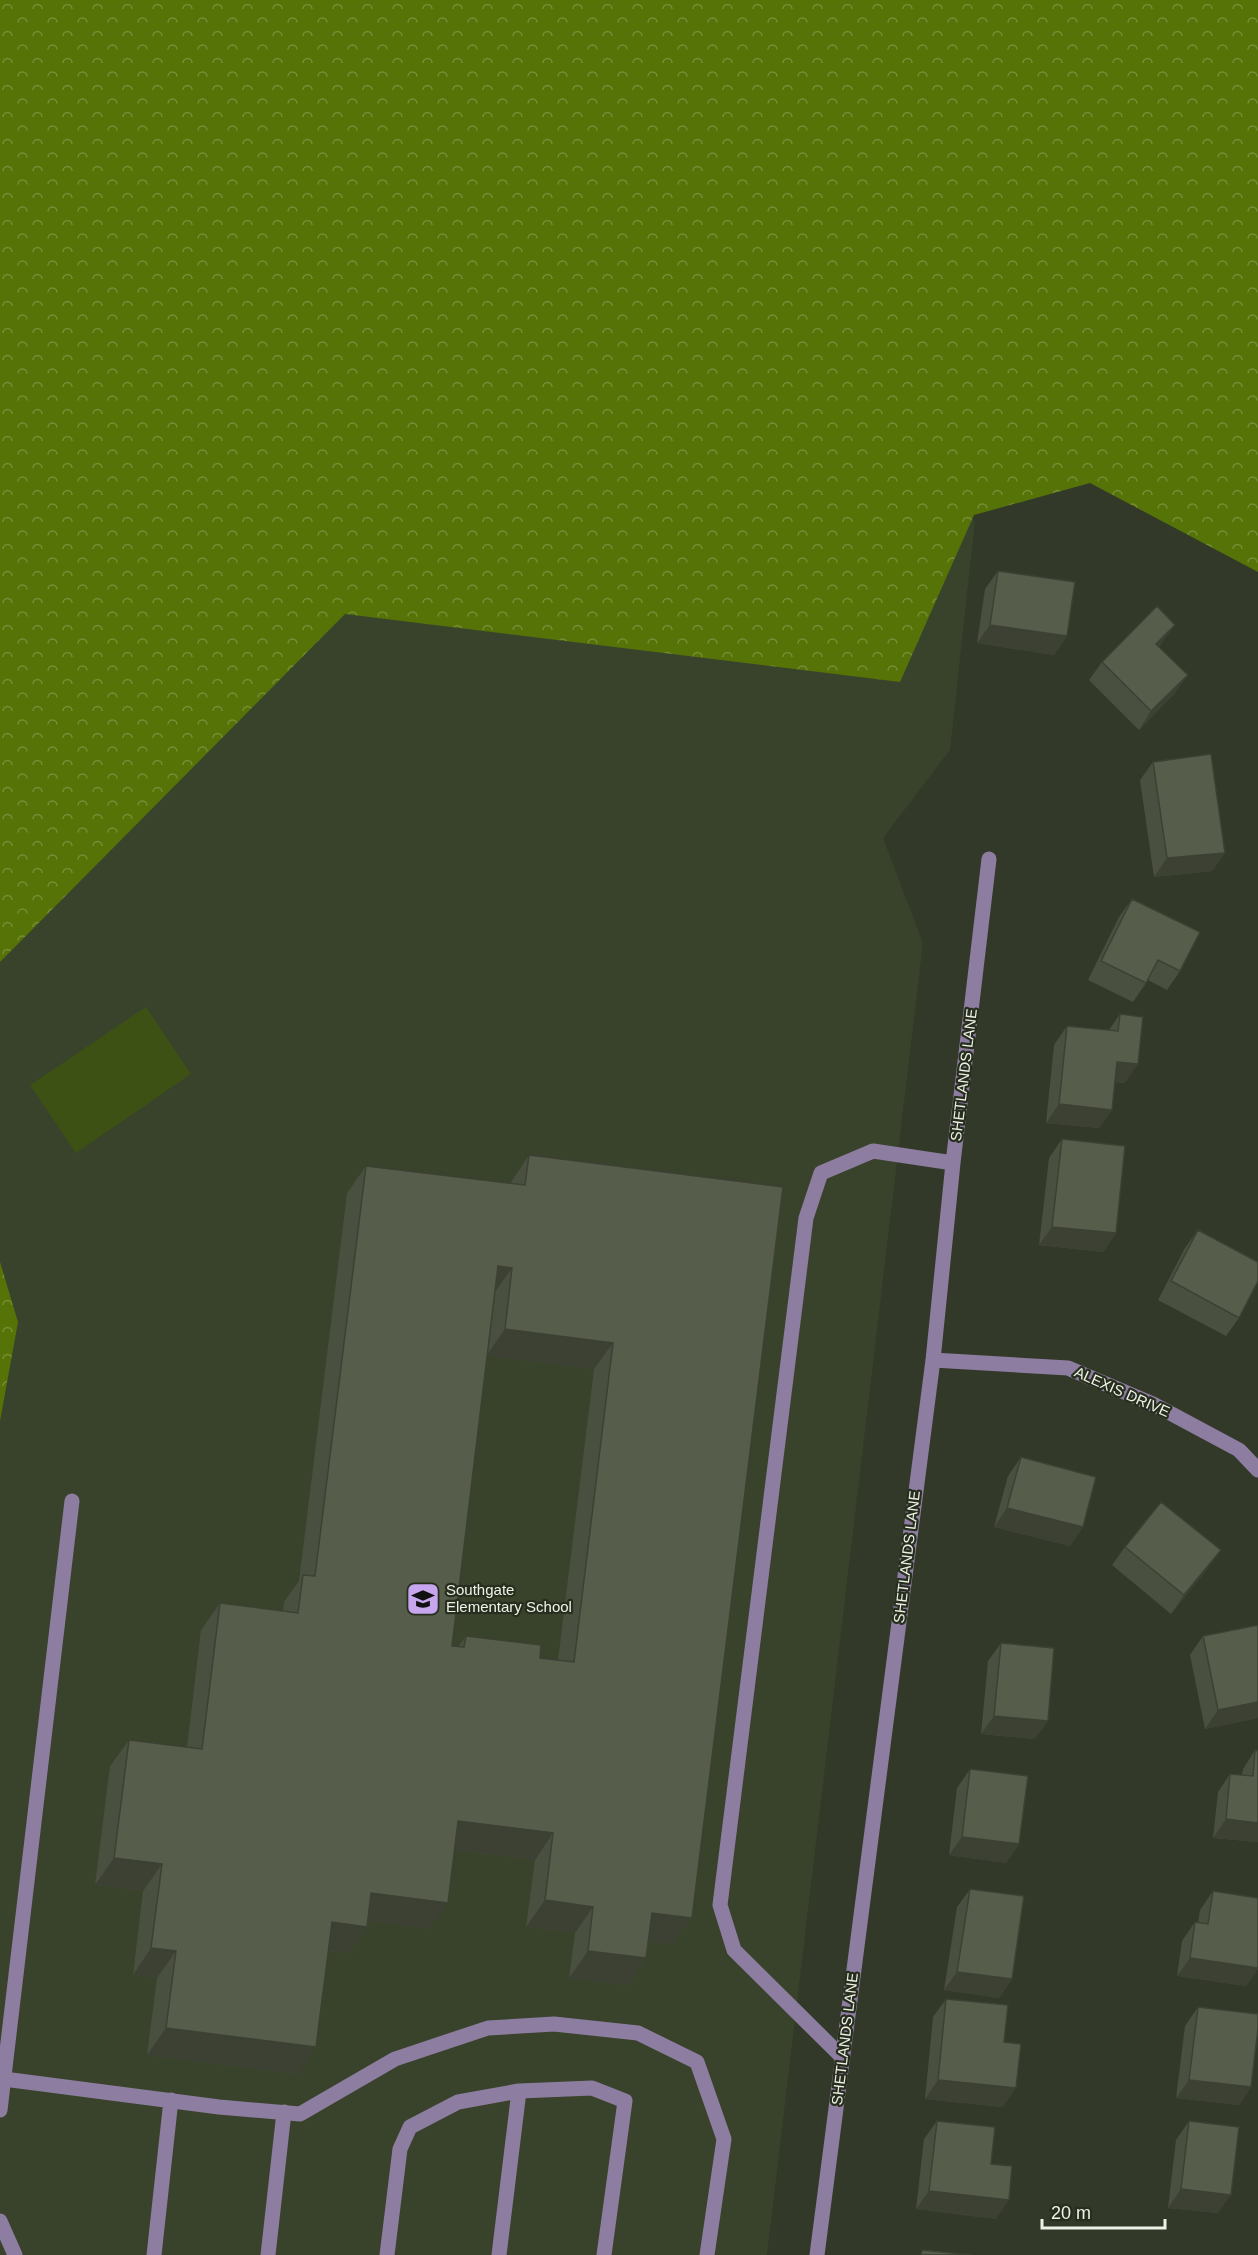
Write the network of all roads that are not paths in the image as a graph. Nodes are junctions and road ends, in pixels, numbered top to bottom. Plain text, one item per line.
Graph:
1 (989, 858) dead end
2 (953, 1163) junction
3 (933, 1360) junction
4 (1258, 1470) edge
5 (72, 1501) dead end
6 (842, 2057) junction
7 (4, 2079) junction
8 (519, 2091) junction
9 (171, 2100) junction
10 (0, 2110) edge
11 (284, 2112) junction
12 (0, 2221) edge
13 (15, 2255) edge
14 (154, 2255) edge
15 (268, 2255) edge
16 (387, 2255) edge
17 (499, 2255) edge
18 (604, 2255) edge
19 (706, 2255) edge
20 (817, 2255) edge

1 - 2 street, SHETLANDS LANE
2 - 3 street, SHETLANDS LANE
2 - 6 street
3 - 4 street, ALEXIS DRIVE
3 - 6 street, SHETLANDS LANE
5 - 7 street
6 - 20 street, SHETLANDS LANE
7 - 9 street
7 - 10 street
8 - 16 street
8 - 17 street
8 - 18 street
9 - 11 street
9 - 14 street
11 - 15 street
11 - 19 street
12 - 13 street

